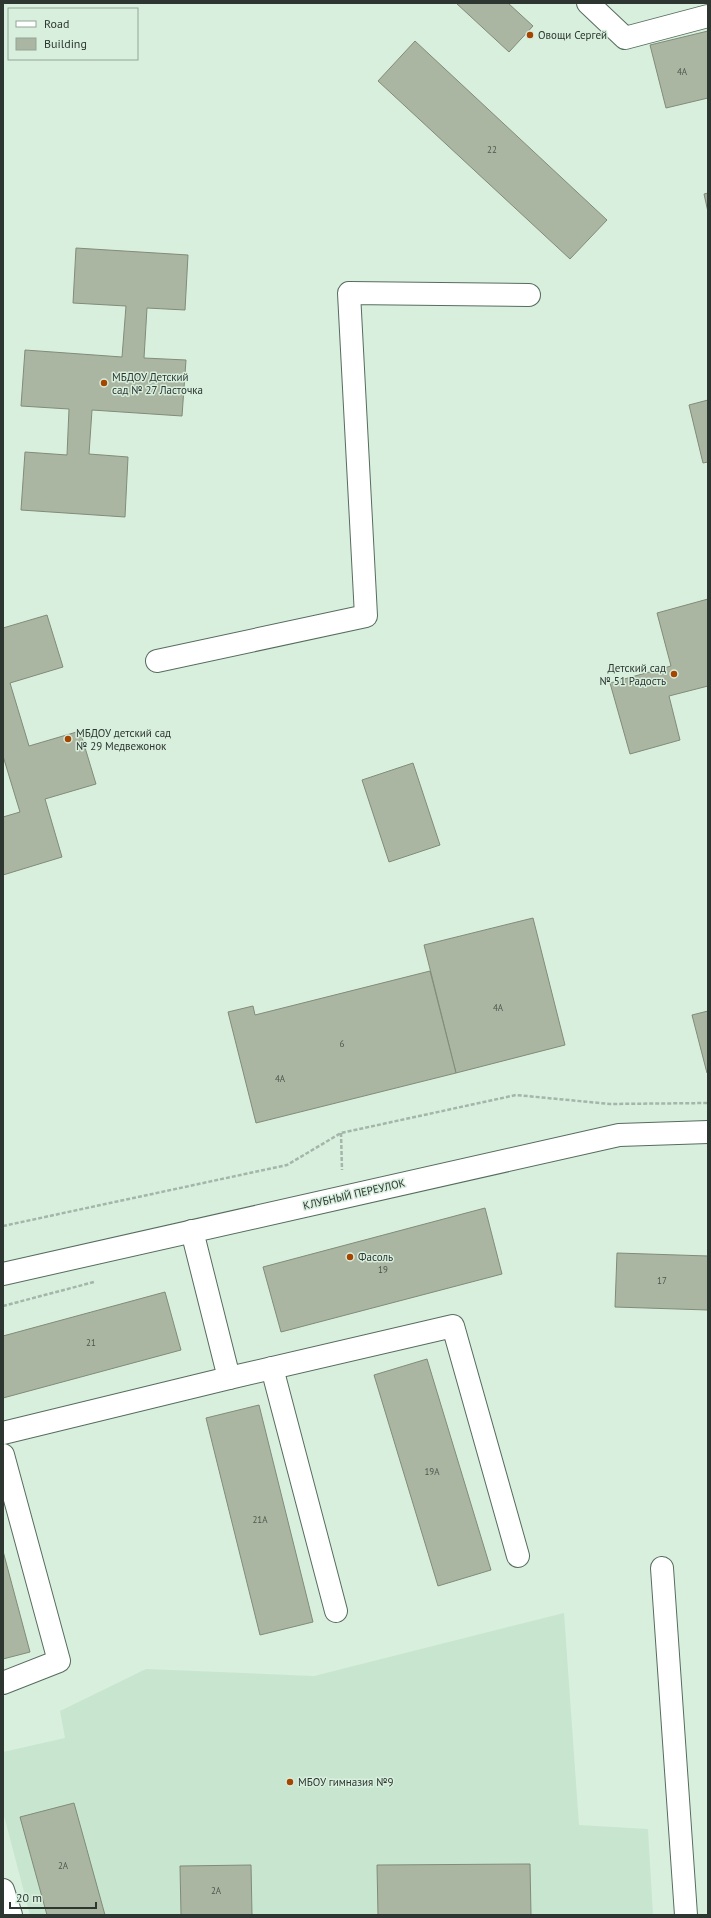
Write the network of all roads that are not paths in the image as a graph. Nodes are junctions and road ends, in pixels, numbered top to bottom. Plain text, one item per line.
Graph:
1 (588, 3) edge
2 (708, 16) edge
3 (529, 295) dead end
4 (157, 661) dead end
5 (708, 1132) edge
6 (192, 1231) junction
7 (3, 1274) edge
8 (272, 1368) junction
9 (229, 1378) junction
10 (3, 1433) edge
11 (3, 1455) edge
12 (518, 1556) dead end
13 (662, 1568) dead end
14 (336, 1611) dead end
15 (3, 1683) edge
16 (3, 1890) edge
17 (11, 1915) edge
18 (686, 1915) edge

1 - 2 street
3 - 4 street
5 - 6 street, КЛУБНЫЙ ПЕРЕУЛОК
6 - 7 street, КЛУБНЫЙ ПЕРЕУЛОК
6 - 9 street
8 - 9 street
8 - 12 street
8 - 14 street
9 - 10 street
11 - 15 street
13 - 18 street
16 - 17 street

